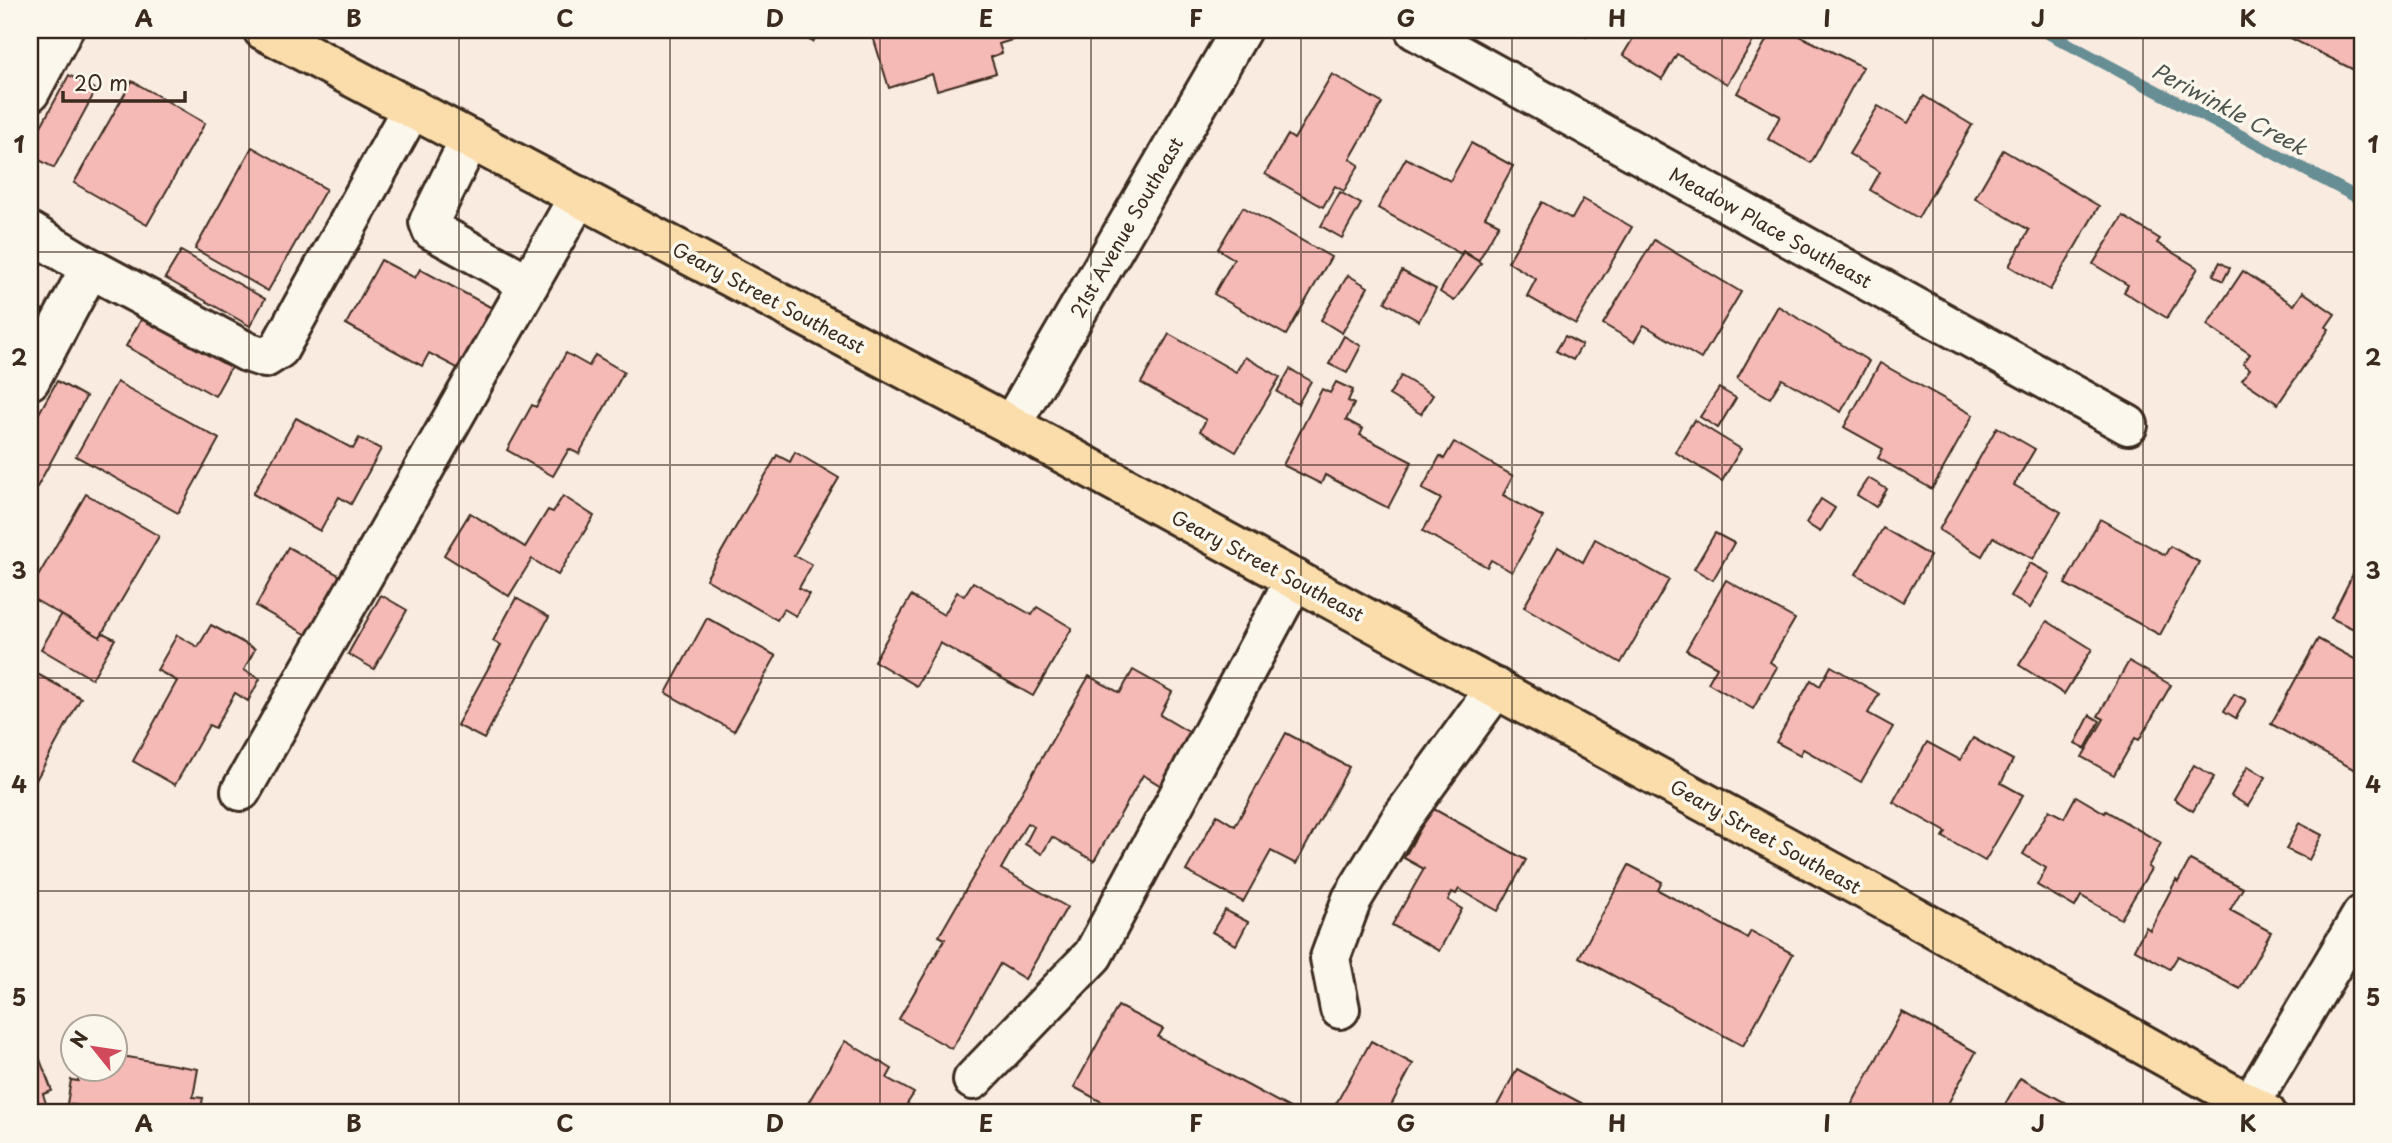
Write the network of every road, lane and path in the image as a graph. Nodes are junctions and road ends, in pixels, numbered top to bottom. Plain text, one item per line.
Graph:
1 (63, 30) edge
2 (264, 30) edge
3 (1241, 30) edge
4 (1415, 30) edge
5 (30, 92) edge
6 (412, 108) junction
7 (470, 139) junction
8 (579, 197) junction
9 (30, 232) edge
10 (90, 268) junction
11 (529, 284) junction
12 (30, 380) edge
13 (1011, 425) junction
14 (2128, 425) dead end
15 (1295, 579) junction
16 (1496, 688) junction
17 (241, 791) dead end
18 (2362, 915) edge
19 (1340, 1009) dead end
20 (973, 1080) dead end
21 (2254, 1110) edge

1 - 5 street
2 - 6 main road, Geary Street Southeast
3 - 13 street, 21st Avenue Southeast
4 - 14 street, Meadow Place Southeast
6 - 7 main road, Geary Street Southeast
6 - 10 street
7 - 8 main road, Geary Street Southeast
7 - 11 street
8 - 11 street
8 - 13 main road, Geary Street Southeast
9 - 10 street
10 - 12 street
11 - 17 street
13 - 15 main road, Geary Street Southeast
15 - 16 main road, Geary Street Southeast
15 - 20 street
16 - 19 street
16 - 21 main road, Geary Street Southeast
18 - 21 street

